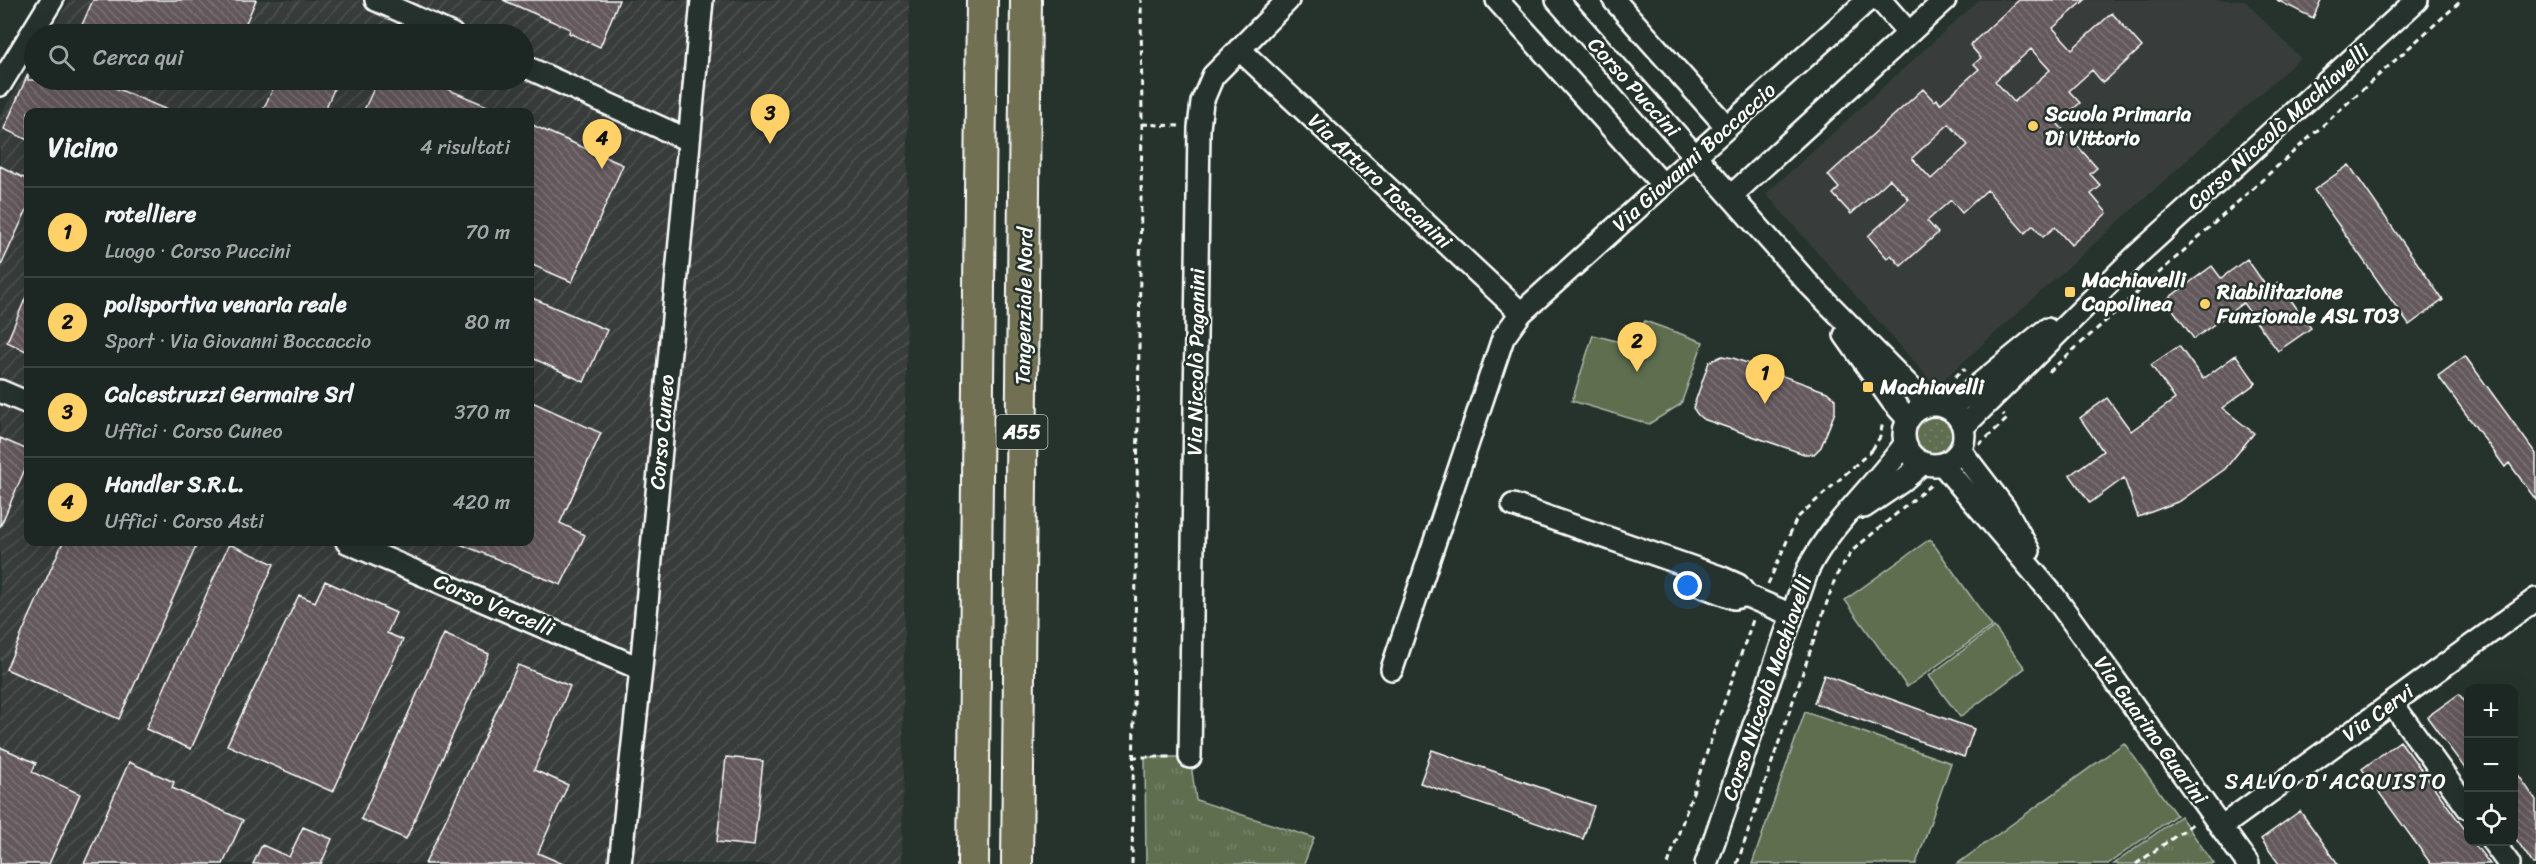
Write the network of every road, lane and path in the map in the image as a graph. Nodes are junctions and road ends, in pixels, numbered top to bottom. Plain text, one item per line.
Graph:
1 (52, 0) edge
2 (376, 0) edge
3 (702, 0) edge
4 (982, 0) edge
5 (1026, 0) edge
6 (1141, 0) edge
7 (1288, 0) edge
8 (1497, 0) edge
9 (1557, 0) edge
10 (1614, 0) edge
11 (1868, 0) edge
12 (1880, 0) edge
13 (1945, 0) edge
14 (2417, 0) edge
15 (2462, 0) edge
16 (37, 24) edge
17 (430, 24) edge
18 (1909, 33) junction
19 (24, 45) edge
20 (1239, 48) junction
21 (534, 71) edge
22 (1, 82) edge
23 (1142, 124) junction
24 (1727, 127) junction
25 (1199, 128) junction
26 (688, 140) junction
27 (1695, 156) junction
28 (1663, 185) junction
29 (1731, 196) junction
30 (2138, 255) junction
31 (1806, 282) junction
32 (1521, 313) junction
33 (2046, 375) dead end
34 (0, 391) edge
35 (24, 401) edge
36 (1928, 405) junction
37 (1949, 409) junction
38 (1908, 419) junction
39 (1963, 428) junction
40 (1905, 444) junction
41 (1960, 450) junction
42 (1932, 463) junction
43 (1915, 499) dead end
44 (1513, 505) dead end
45 (1843, 520) junction
46 (356, 546) edge
47 (1697, 584) dead end
48 (1747, 596) junction
49 (2054, 596) junction
50 (2536, 599) edge
51 (1792, 615) junction
52 (641, 669) junction
53 (1392, 669) dead end
54 (2392, 703) junction
55 (1132, 757) junction
56 (1190, 757) joint
57 (2464, 801) edge
58 (2215, 820) junction
59 (2496, 846) edge
60 (620, 864) edge
61 (973, 864) edge
62 (1017, 864) edge
63 (1132, 864) edge
64 (1706, 864) edge
65 (1737, 864) edge
66 (2136, 864) edge
67 (2248, 864) edge
68 (2509, 864) edge

1 - 16 street
2 - 17 street
3 - 26 street, Corso Cuneo
4 - 61 highway, Tangenziale Nord / A55
5 - 62 highway, Tangenziale Nord / A55
6 - 23 path
7 - 20 street, Via Niccolò Paganini
8 - 28 street
9 - 27 street, Corso Puccini
10 - 24 street
11 - 24 street, Via Giovanni Boccaccio
12 - 18 street
13 - 18 street
14 - 30 street, Corso Niccolò Machiavelli
15 - 33 path
18 - 29 street
19 - 22 street
20 - 25 street, Via Niccolò Paganini
20 - 32 street, Via Arturo Toscanini
21 - 26 street
23 - 25 path
23 - 55 path
24 - 27 street, Via Giovanni Boccaccio
25 - 56 street, Via Niccolò Paganini
26 - 52 street, Corso Cuneo
27 - 28 street, Via Giovanni Boccaccio
27 - 29 street, Corso Puccini
28 - 32 street, Via Giovanni Boccaccio
29 - 31 street, Corso Puccini
30 - 37 street, Corso Niccolò Machiavelli
30 - 39 street, Corso Niccolò Machiavelli
31 - 36 street
31 - 38 street
32 - 53 street, Via Giovanni Boccaccio
34 - 35 street
36 - 37 street
36 - 38 street
37 - 39 street
38 - 40 street
39 - 41 street
40 - 42 street
40 - 45 street, Corso Niccolò Machiavelli
41 - 42 street
41 - 49 street, Via Guarino Guarini
42 - 45 street, Corso Niccolò Machiavelli
42 - 49 street, Via Guarino Guarini
43 - 65 path
44 - 48 street
45 - 51 street, Corso Niccolò Machiavelli
46 - 52 street, Corso Vercelli
47 - 48 street
48 - 51 street
49 - 58 street, Via Guarino Guarini
50 - 54 street, Via Cervi
51 - 64 street, Corso Niccolò Machiavelli
52 - 60 street, Corso Cuneo
54 - 57 street
54 - 58 street, Via Cervi
55 - 56 path
55 - 63 path
58 - 66 path
58 - 67 street, Via Guarino Guarini
59 - 68 street

